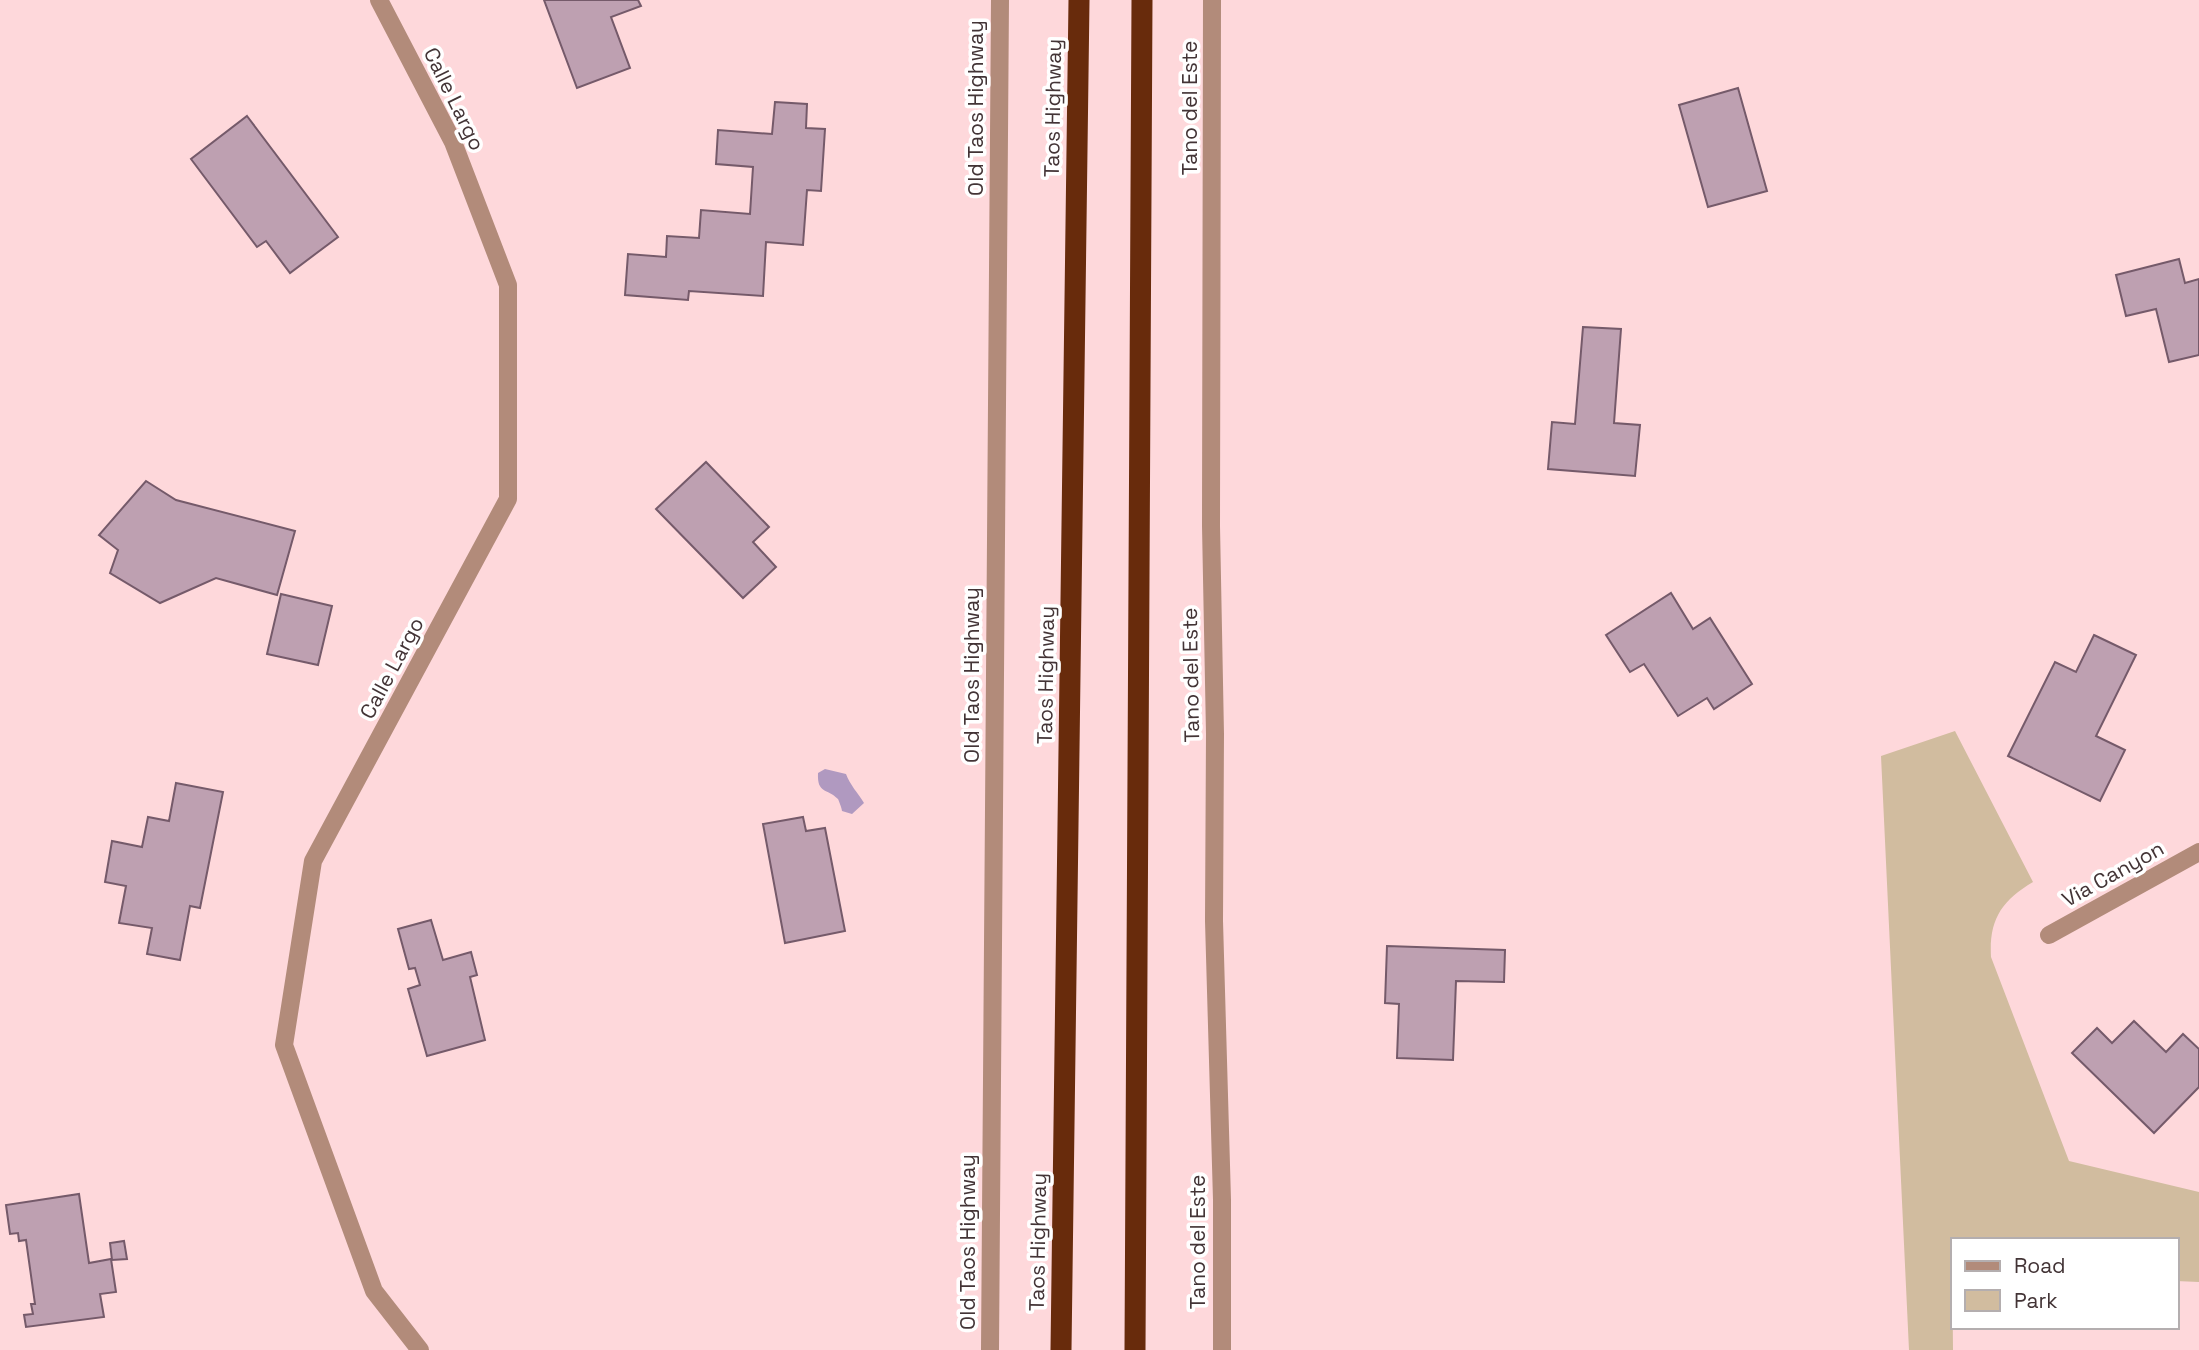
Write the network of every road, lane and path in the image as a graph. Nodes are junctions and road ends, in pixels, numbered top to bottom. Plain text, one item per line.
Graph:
1 (379, 0) edge
2 (1000, 0) edge
3 (1079, 0) edge
4 (1142, 0) edge
5 (1212, 0) edge
6 (2199, 852) edge
7 (2049, 935) dead end
8 (420, 1350) edge
9 (990, 1350) edge
10 (1062, 1350) edge
11 (1135, 1350) edge
12 (1222, 1350) edge

1 - 8 street, Calle Largo
2 - 9 street, Old Taos Highway
3 - 10 highway, Taos Highway
4 - 11 highway
5 - 12 street, Tano del Este
6 - 7 street, Via Canyon

